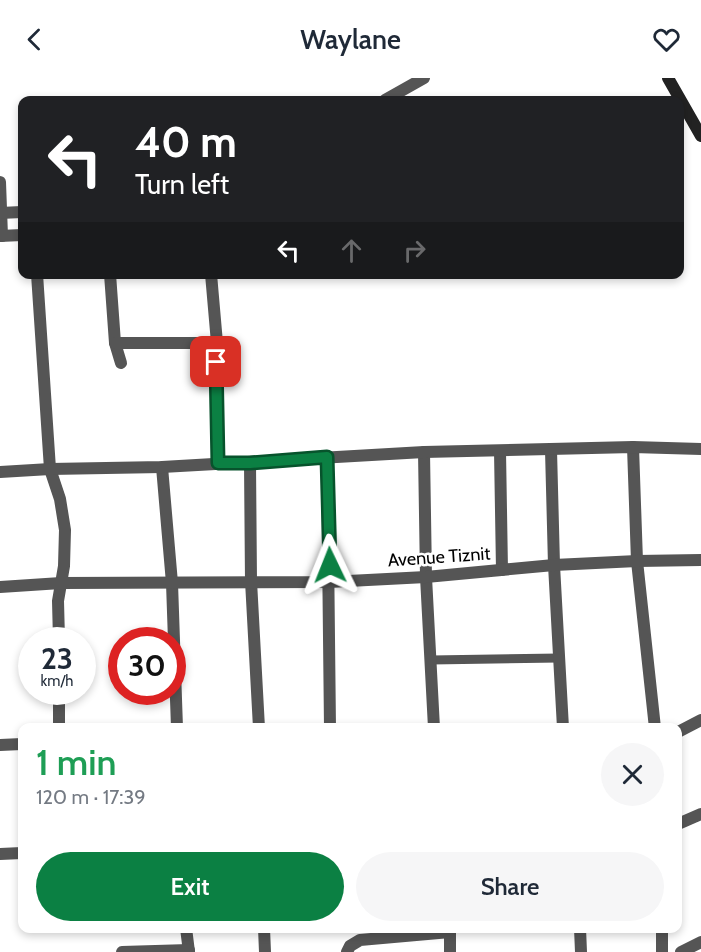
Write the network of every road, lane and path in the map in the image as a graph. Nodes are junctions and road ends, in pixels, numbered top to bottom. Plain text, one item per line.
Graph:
1 (424, 78) edge
2 (668, 78) edge
3 (392, 96) edge
4 (678, 96) edge
5 (684, 106) edge
6 (701, 136) edge
7 (0, 182) edge
8 (18, 212) edge
9 (1, 213) edge
10 (18, 235) edge
11 (1, 236) edge
12 (37, 279) edge
13 (110, 279) edge
14 (211, 279) edge
15 (115, 343) junction
16 (217, 343) junction
17 (121, 363) dead end
18 (633, 447) junction
19 (701, 449) edge
20 (551, 450) junction
21 (500, 451) junction
22 (424, 452) junction
23 (327, 457) junction
24 (218, 463) junction
25 (250, 463) junction
26 (162, 467) junction
27 (50, 469) junction
28 (0, 472) edge
29 (701, 560) edge
30 (637, 561) junction
31 (554, 565) junction
32 (502, 570) junction
33 (426, 577) junction
34 (251, 581) junction
35 (329, 582) junction
36 (61, 583) junction
37 (172, 583) junction
38 (0, 587) edge
39 (58, 627) edge
40 (559, 658) junction
41 (430, 660) junction
42 (59, 705) edge
43 (701, 720) edge
44 (59, 723) edge
45 (177, 723) edge
46 (256, 723) edge
47 (330, 723) edge
48 (434, 723) edge
49 (563, 723) edge
50 (654, 723) edge
51 (682, 730) edge
52 (18, 744) edge
53 (0, 745) edge
54 (701, 814) edge
55 (682, 822) edge
56 (18, 853) edge
57 (0, 854) edge
58 (187, 933) edge
59 (264, 933) edge
60 (423, 933) edge
61 (450, 933) edge
62 (580, 933) edge
63 (662, 933) edge
64 (701, 942) edge
65 (189, 951) edge
66 (122, 952) edge
67 (265, 952) edge
68 (347, 952) edge
69 (450, 952) edge
70 (581, 952) edge
71 (663, 952) edge
72 (681, 952) edge

1 - 3 street
2 - 4 street
5 - 6 street
7 - 9 street
8 - 9 street
9 - 11 street
10 - 11 street
12 - 27 street
13 - 15 street
14 - 16 street
15 - 16 street
15 - 17 street
16 - 24 street
18 - 19 street
18 - 20 street
18 - 30 street
20 - 21 street
20 - 31 street
21 - 22 street
21 - 32 street
22 - 23 street
22 - 33 street
23 - 25 street
23 - 35 street
24 - 25 street
24 - 26 street
25 - 34 street
26 - 27 street
26 - 37 street
27 - 28 street
27 - 36 street
29 - 30 street, Avenue Tiznit
30 - 31 street, Avenue Tiznit
30 - 50 street
31 - 32 street, Avenue Tiznit
31 - 40 street
32 - 33 street, Avenue Tiznit
33 - 35 street, Avenue Tiznit
33 - 41 street
34 - 35 street, Avenue Tiznit
34 - 37 street, Avenue Tiznit
34 - 46 street
35 - 47 street
36 - 37 street, Avenue Tiznit
36 - 38 street, Avenue Tiznit
36 - 39 street
37 - 45 street
40 - 41 lane
40 - 49 street
41 - 48 street
42 - 44 street
43 - 51 street
52 - 53 street
54 - 55 street
56 - 57 street
58 - 65 street
59 - 67 street
60 - 68 street
61 - 69 street
62 - 70 street
63 - 71 street
64 - 72 street
65 - 66 street

